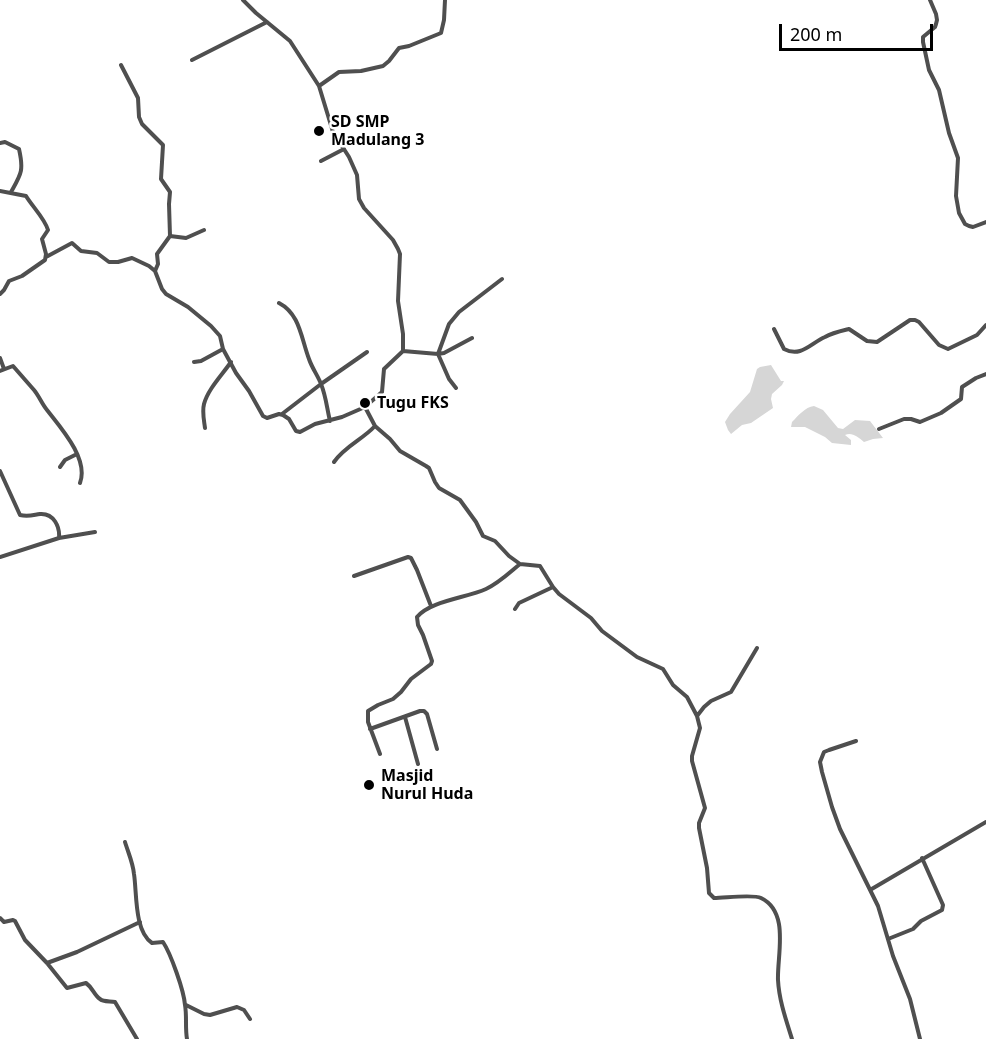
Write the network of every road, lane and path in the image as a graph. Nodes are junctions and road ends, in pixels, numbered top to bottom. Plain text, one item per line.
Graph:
1 (243, 0) edge
2 (445, 0) edge
3 (930, 0) edge
4 (267, 22) junction
5 (192, 60) dead end
6 (121, 65) dead end
7 (319, 86) junction
8 (0, 143) edge
9 (344, 149) junction
10 (321, 161) dead end
11 (0, 191) edge
12 (11, 192) junction
13 (986, 222) edge
14 (204, 230) dead end
15 (170, 236) junction
16 (46, 257) junction
17 (155, 271) junction
18 (502, 279) dead end
19 (0, 294) edge
20 (279, 303) dead end
21 (986, 325) edge
22 (774, 329) dead end
23 (472, 339) dead end
24 (223, 349) junction
25 (403, 351) junction
26 (367, 352) dead end
27 (438, 354) junction
28 (0, 358) edge
29 (194, 362) dead end
30 (231, 362) junction
31 (2, 370) edge
32 (986, 375) edge
33 (321, 384) junction
34 (456, 388) dead end
35 (364, 407) junction
36 (282, 414) junction
37 (330, 421) junction
38 (375, 426) junction
39 (206, 428) dead end
40 (879, 429) dead end
41 (77, 454) junction
42 (334, 462) dead end
43 (60, 467) dead end
44 (0, 471) edge
45 (80, 483) dead end
46 (95, 532) dead end
47 (59, 538) junction
48 (0, 556) edge
49 (520, 564) junction
50 (354, 576) dead end
51 (553, 587) junction
52 (431, 606) junction
53 (515, 609) dead end
54 (757, 648) dead end
55 (697, 716) junction
56 (405, 717) junction
57 (370, 729) junction
58 (856, 741) dead end
59 (437, 750) dead end
60 (380, 754) dead end
61 (418, 764) dead end
62 (986, 822) edge
63 (125, 842) dead end
64 (922, 858) junction
65 (870, 890) junction
66 (0, 918) edge
67 (140, 922) junction
68 (888, 939) junction
69 (47, 963) junction
70 (185, 1004) junction
71 (250, 1019) dead end
72 (137, 1039) edge
73 (187, 1039) edge
74 (792, 1039) edge
75 (920, 1039) edge

1 - 4 street
2 - 7 street
3 - 13 street
4 - 5 street
4 - 7 street
6 - 15 street
7 - 9 street
8 - 12 street
9 - 10 street
9 - 25 street
11 - 12 street
12 - 16 street
14 - 15 street
15 - 17 street
16 - 17 street
16 - 19 street
17 - 24 street
18 - 27 street
20 - 33 street
21 - 22 street
23 - 27 street
24 - 29 street
24 - 30 street
25 - 27 street
25 - 35 street
26 - 33 street
27 - 34 street
28 - 31 street
30 - 36 street
30 - 39 street
31 - 41 street
32 - 40 street
33 - 36 street
33 - 37 street
35 - 37 street
35 - 38 street
36 - 37 street
38 - 42 street
38 - 49 street
41 - 43 street
41 - 45 street
44 - 47 street
46 - 47 street
47 - 48 street
49 - 51 street
49 - 52 street
50 - 52 street
51 - 53 street
51 - 55 street
52 - 57 street
54 - 55 street
55 - 74 street
56 - 57 street
56 - 59 street
56 - 61 street
57 - 60 street
58 - 65 street
62 - 64 street
63 - 67 street
64 - 65 street
64 - 68 street
65 - 68 street
66 - 69 street
67 - 69 street
67 - 70 street
68 - 75 street
69 - 72 street
70 - 71 street
70 - 73 street

